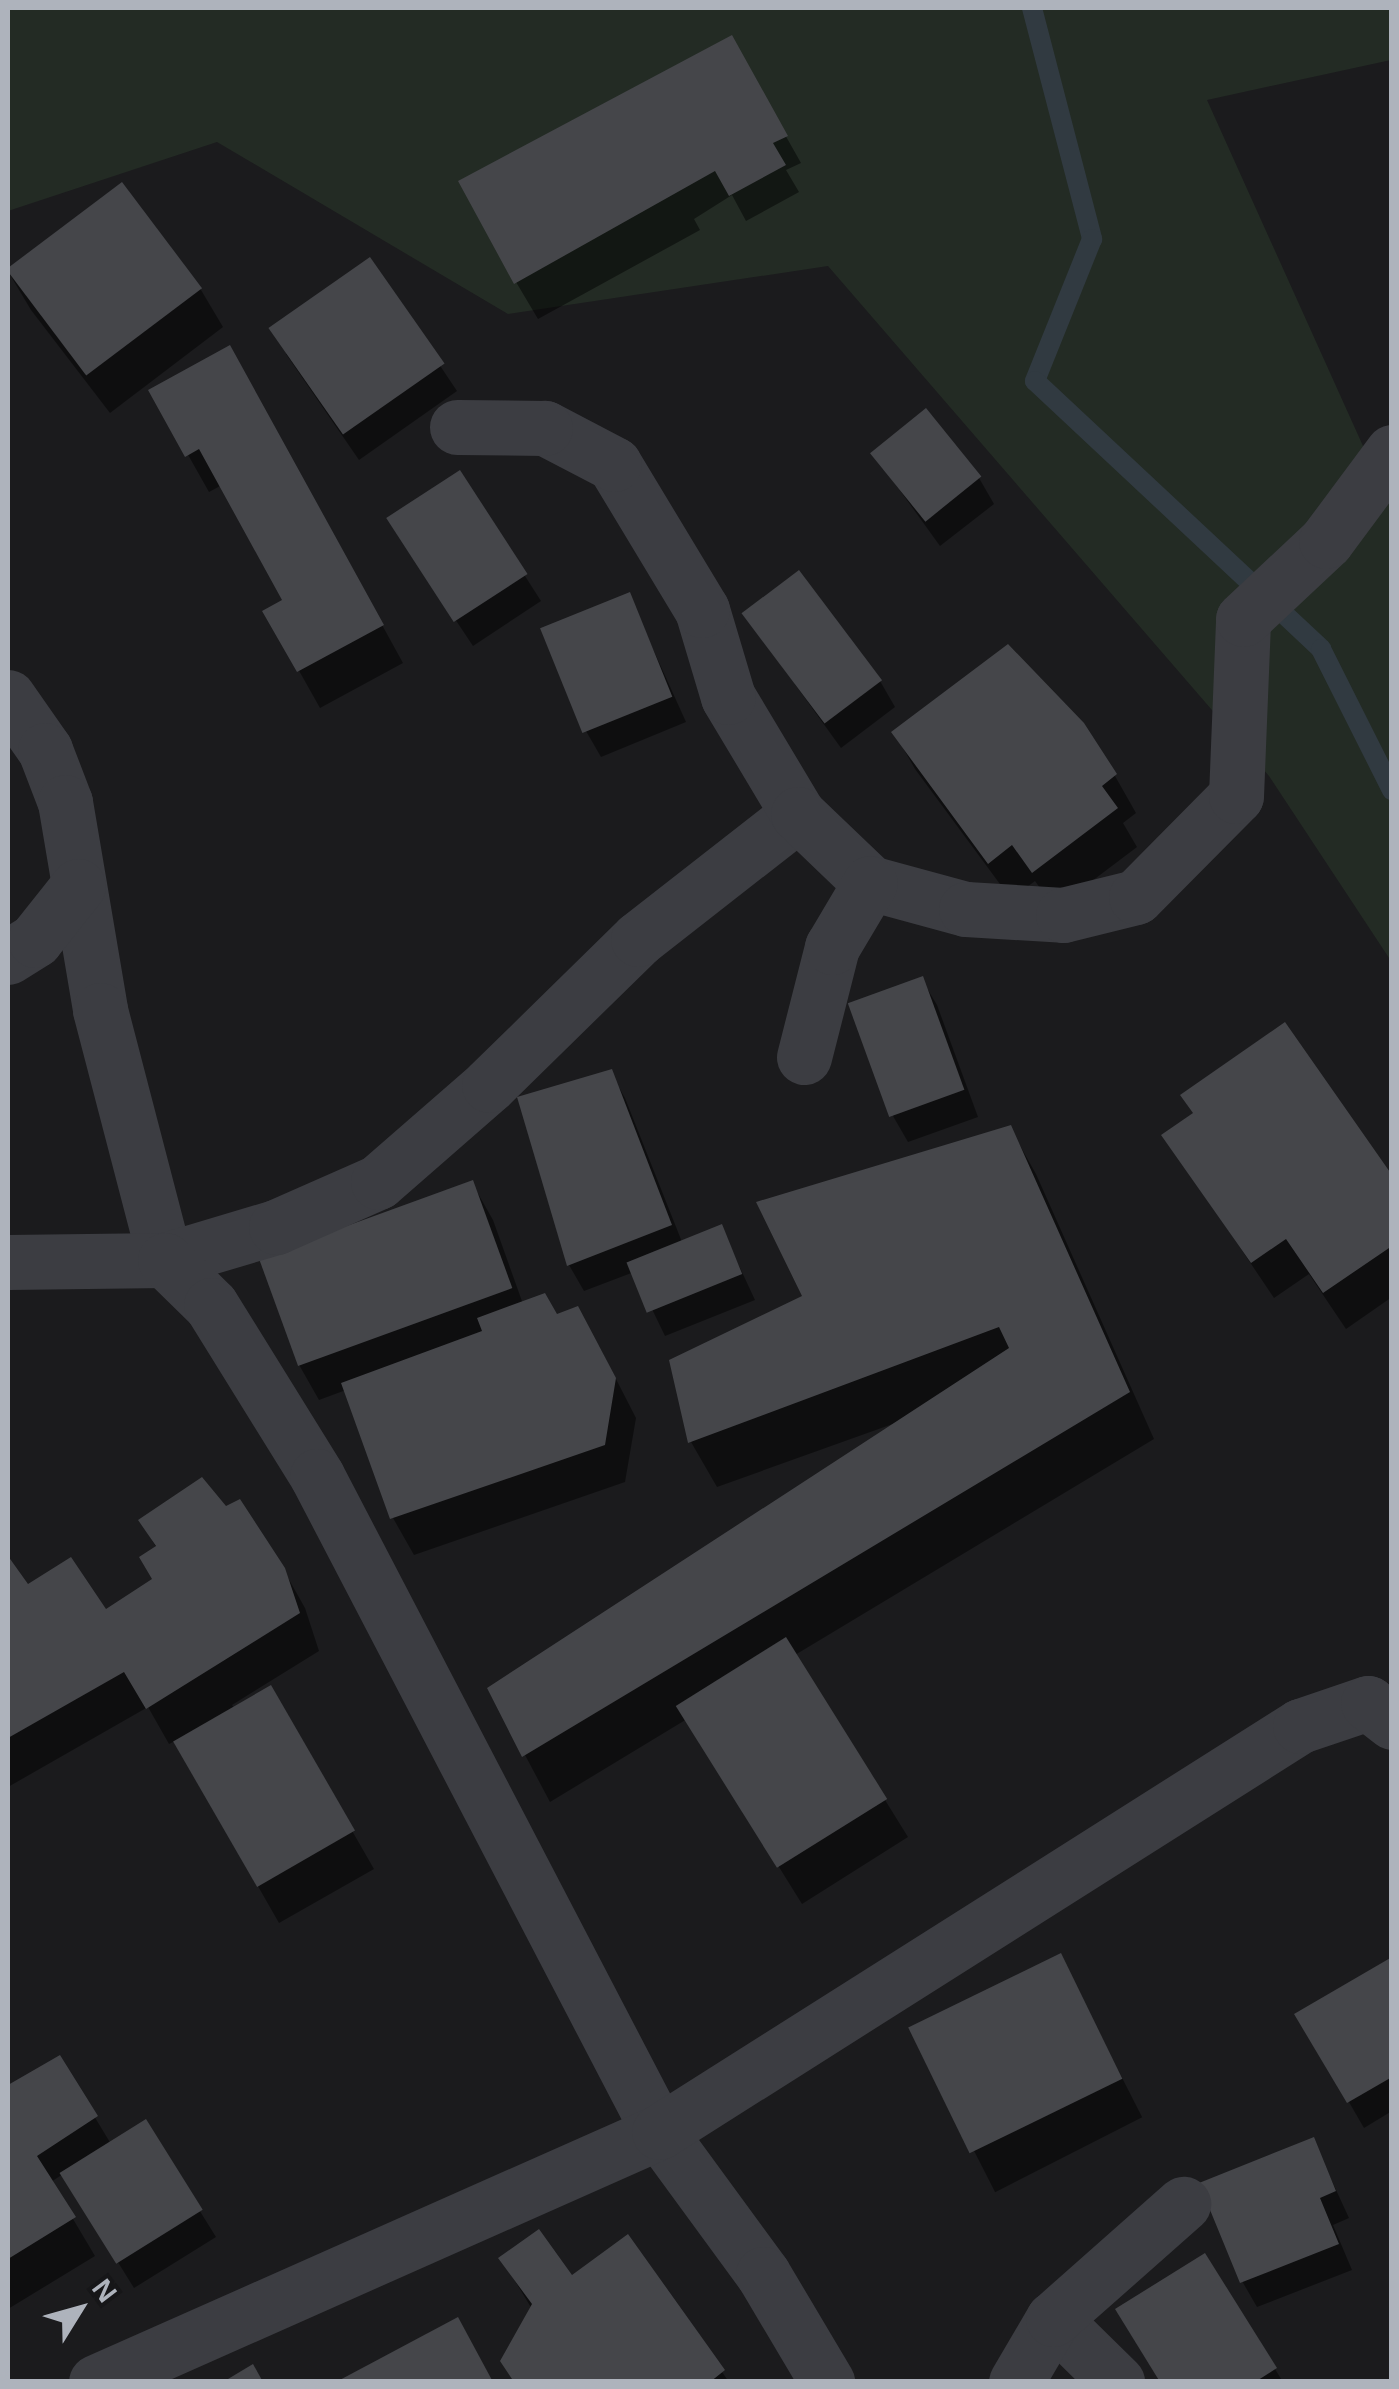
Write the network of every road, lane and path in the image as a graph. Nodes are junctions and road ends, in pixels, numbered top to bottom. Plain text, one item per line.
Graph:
1 (457, 427) dead end
2 (1392, 452) edge
3 (8, 696) edge
4 (798, 814) junction
5 (870, 883) junction
6 (78, 886) junction
7 (8, 956) edge
8 (804, 1057) dead end
9 (165, 1260) junction
10 (8, 1262) edge
11 (1392, 1722) edge
12 (659, 2132) junction
13 (1183, 2204) dead end
14 (1053, 2319) junction
15 (96, 2382) edge
16 (827, 2382) edge
17 (1016, 2382) edge
18 (1118, 2382) edge

1 - 4 street
2 - 5 street
3 - 6 street
4 - 5 street
4 - 9 street
5 - 8 street
6 - 7 street
6 - 9 street
9 - 10 street
9 - 12 street
11 - 12 street
12 - 15 street
12 - 16 street
13 - 14 street
14 - 17 street
14 - 18 street

